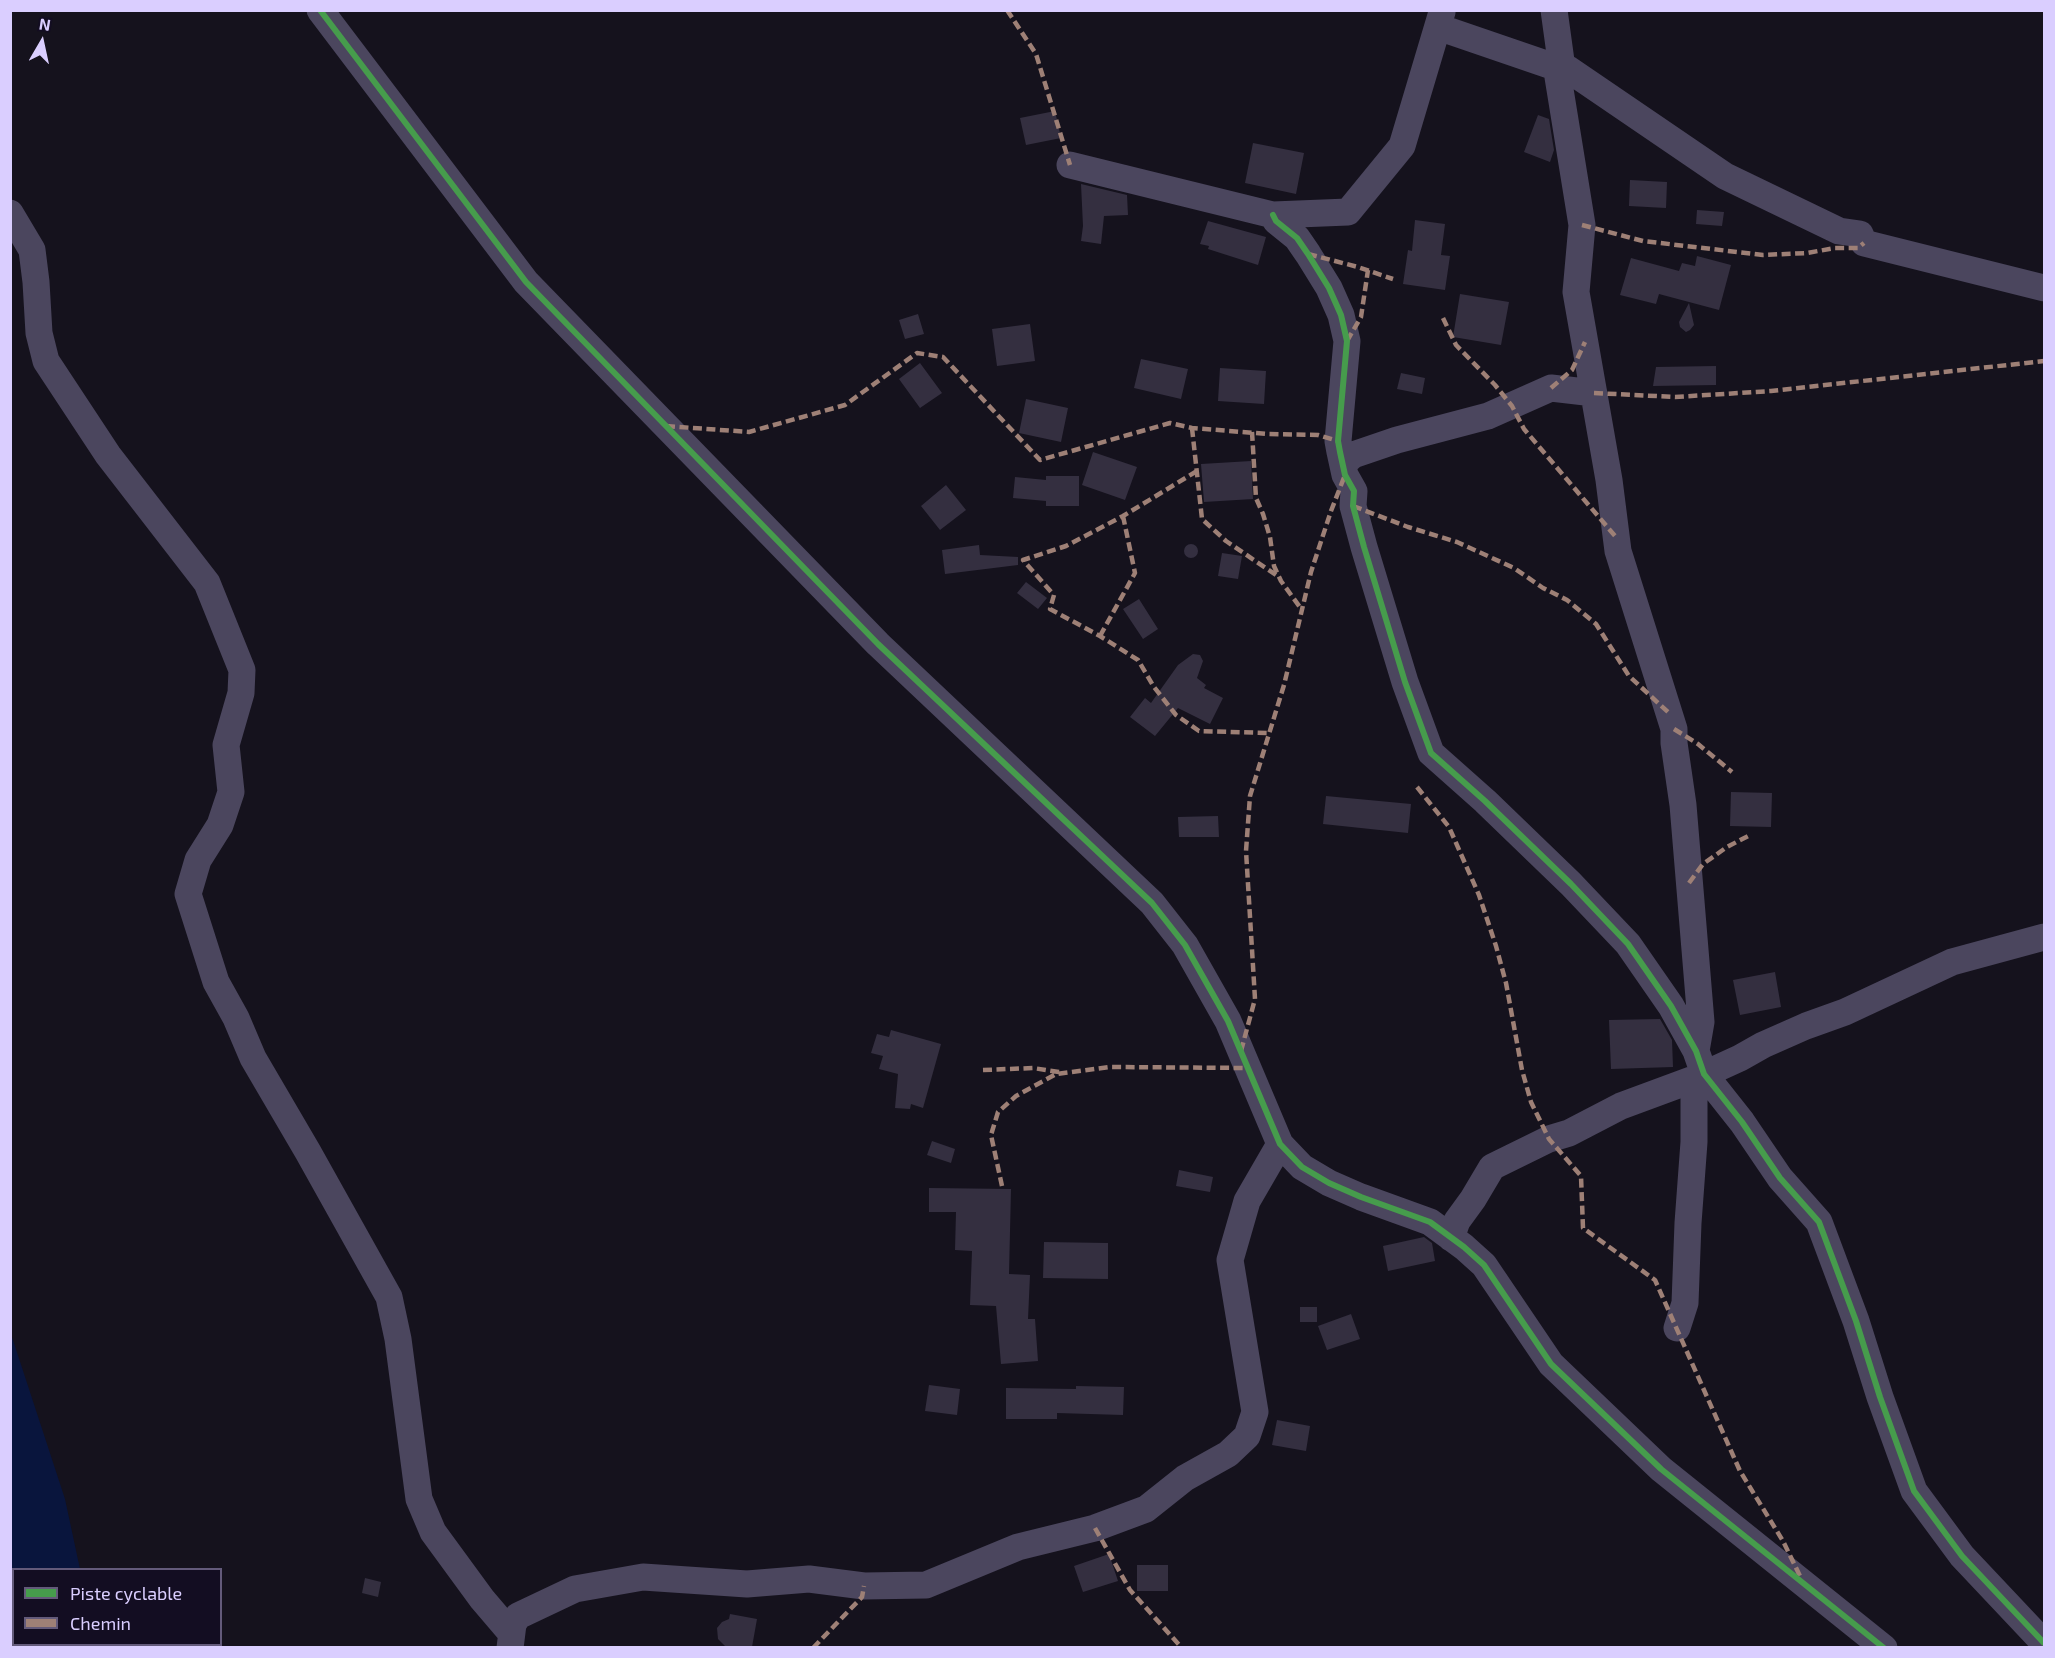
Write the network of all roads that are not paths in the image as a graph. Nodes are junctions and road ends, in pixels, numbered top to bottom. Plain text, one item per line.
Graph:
1 (320, 10) edge
2 (1554, 10) edge
3 (1440, 19) edge
4 (1558, 66) junction
5 (1070, 165) dead end
6 (10, 213) edge
7 (1273, 215) junction
8 (2044, 288) edge
9 (1594, 393) junction
10 (1343, 464) junction
11 (2044, 937) edge
12 (1698, 1068) junction
13 (1280, 1144) junction
14 (1451, 1238) junction
15 (1677, 1328) dead end
16 (511, 1640) edge
17 (2044, 1643) edge
18 (1884, 1647) edge

1 - 13 street
2 - 4 street
3 - 4 street
3 - 7 street
4 - 8 street
4 - 9 street
5 - 7 street
6 - 16 street
7 - 10 street
9 - 10 street
9 - 12 street
10 - 12 street
11 - 12 street
12 - 14 street
12 - 15 street
12 - 17 street
13 - 14 street
13 - 16 street
14 - 18 street

